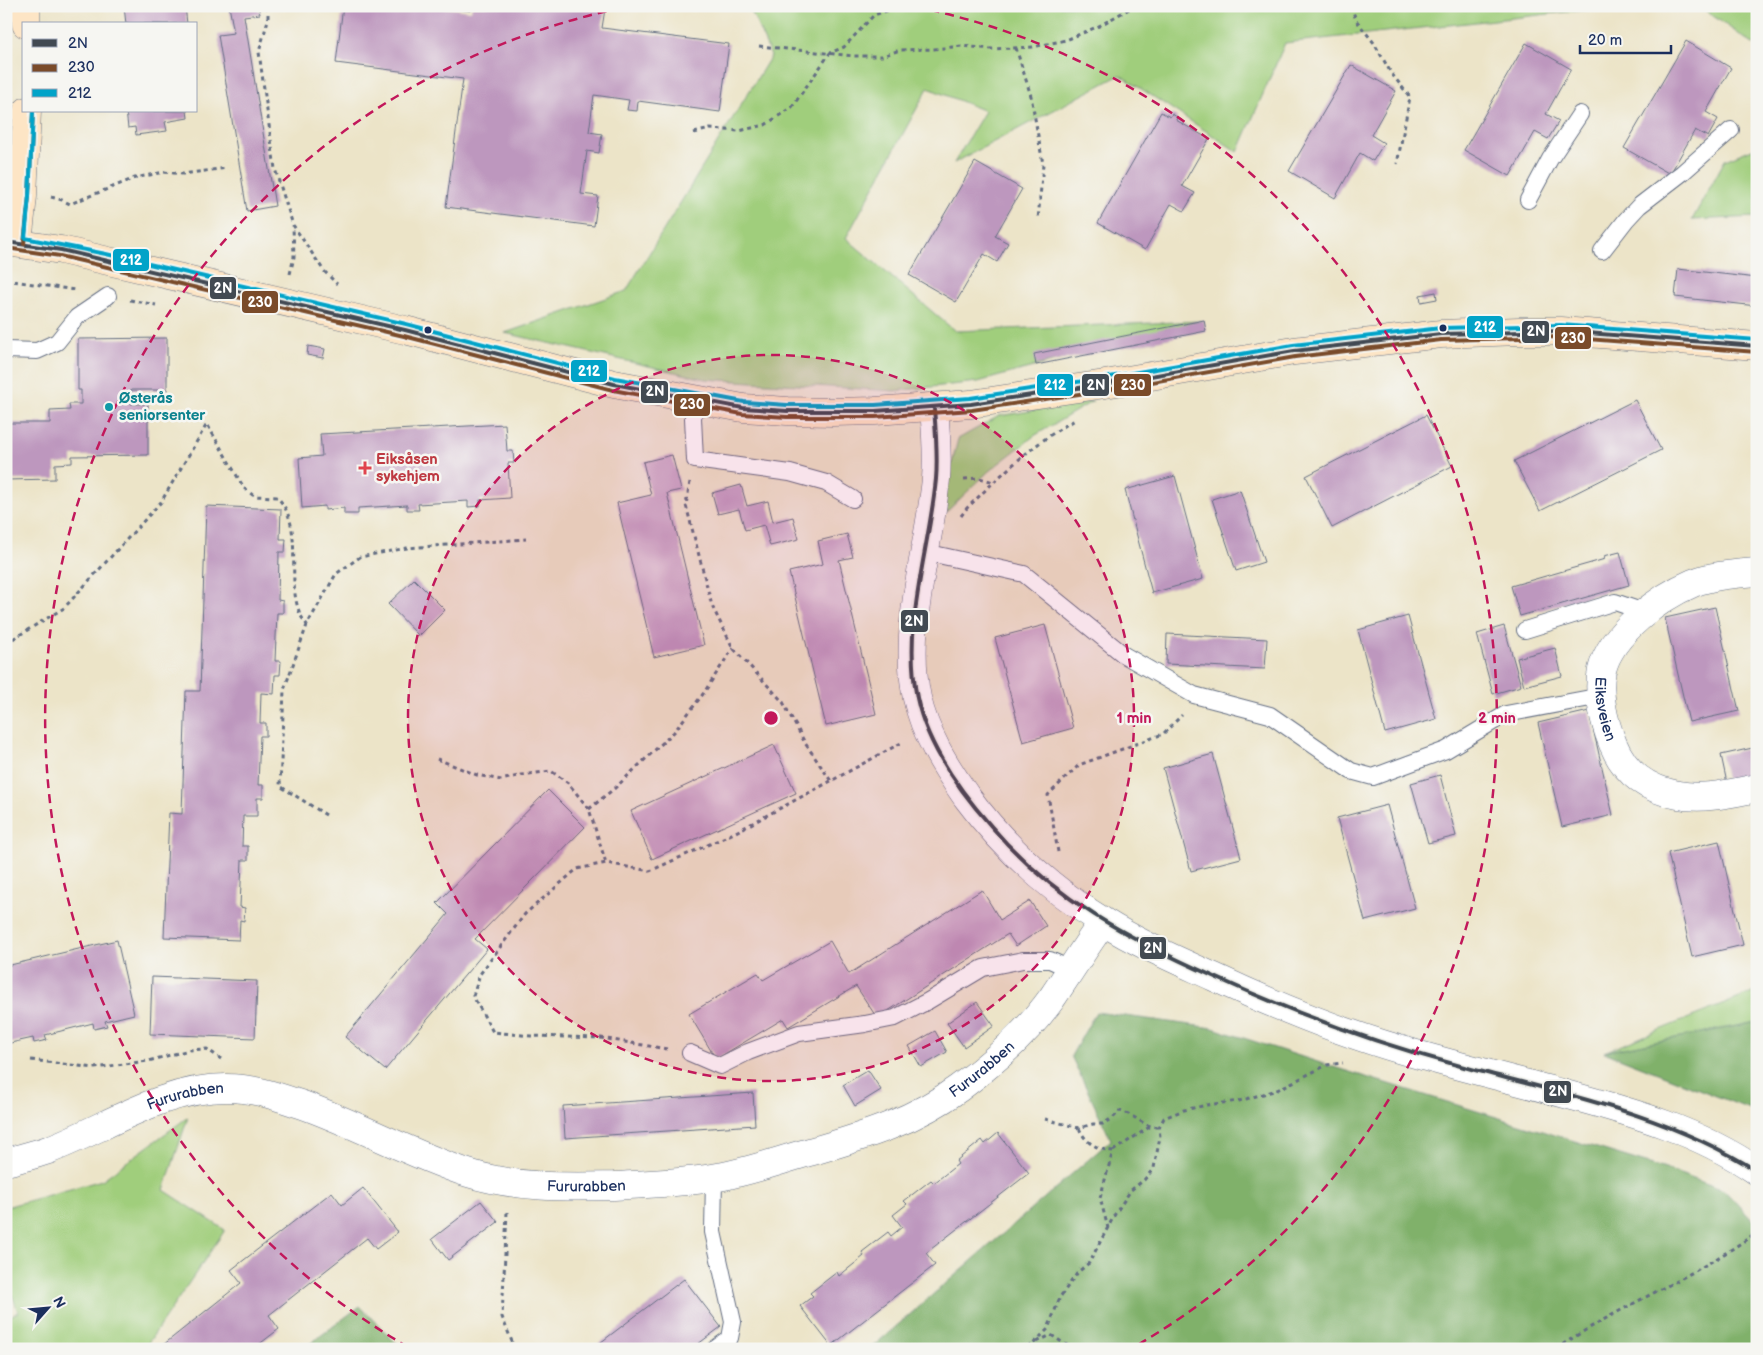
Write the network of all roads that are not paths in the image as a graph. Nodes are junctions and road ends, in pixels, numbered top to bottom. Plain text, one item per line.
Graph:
1 (26, 6) edge
2 (26, 22) edge
3 (26, 112) edge
4 (1580, 114) dead end
5 (1731, 130) dead end
6 (1528, 200) dead end
7 (12, 242) edge
8 (1602, 252) dead end
9 (108, 296) road end
10 (1757, 346) edge
11 (6, 350) edge
12 (696, 400) junction
13 (934, 408) junction
14 (853, 499) dead end
15 (933, 554) junction
16 (1757, 572) edge
17 (1644, 612) junction
18 (1525, 630) dead end
19 (1601, 696) junction
20 (1757, 788) edge
21 (1103, 922) junction
22 (1070, 969) junction
23 (690, 1053) road end
24 (6, 1162) edge
25 (1757, 1171) edge
26 (714, 1178) junction
27 (715, 1349) edge

1 - 2 street
3 - 7 street
4 - 6 lane
5 - 8 lane
7 - 12 street
9 - 11 lane
10 - 13 street
12 - 13 street
12 - 14 lane
13 - 15 street
15 - 19 lane
15 - 21 street
16 - 17 street, Eiksveien
17 - 18 lane
17 - 19 street, Eiksveien
19 - 20 street, Eiksveien
21 - 22 street, Fururabben
21 - 25 street
22 - 23 lane
22 - 26 street, Fururabben
24 - 26 street, Fururabben
26 - 27 lane

